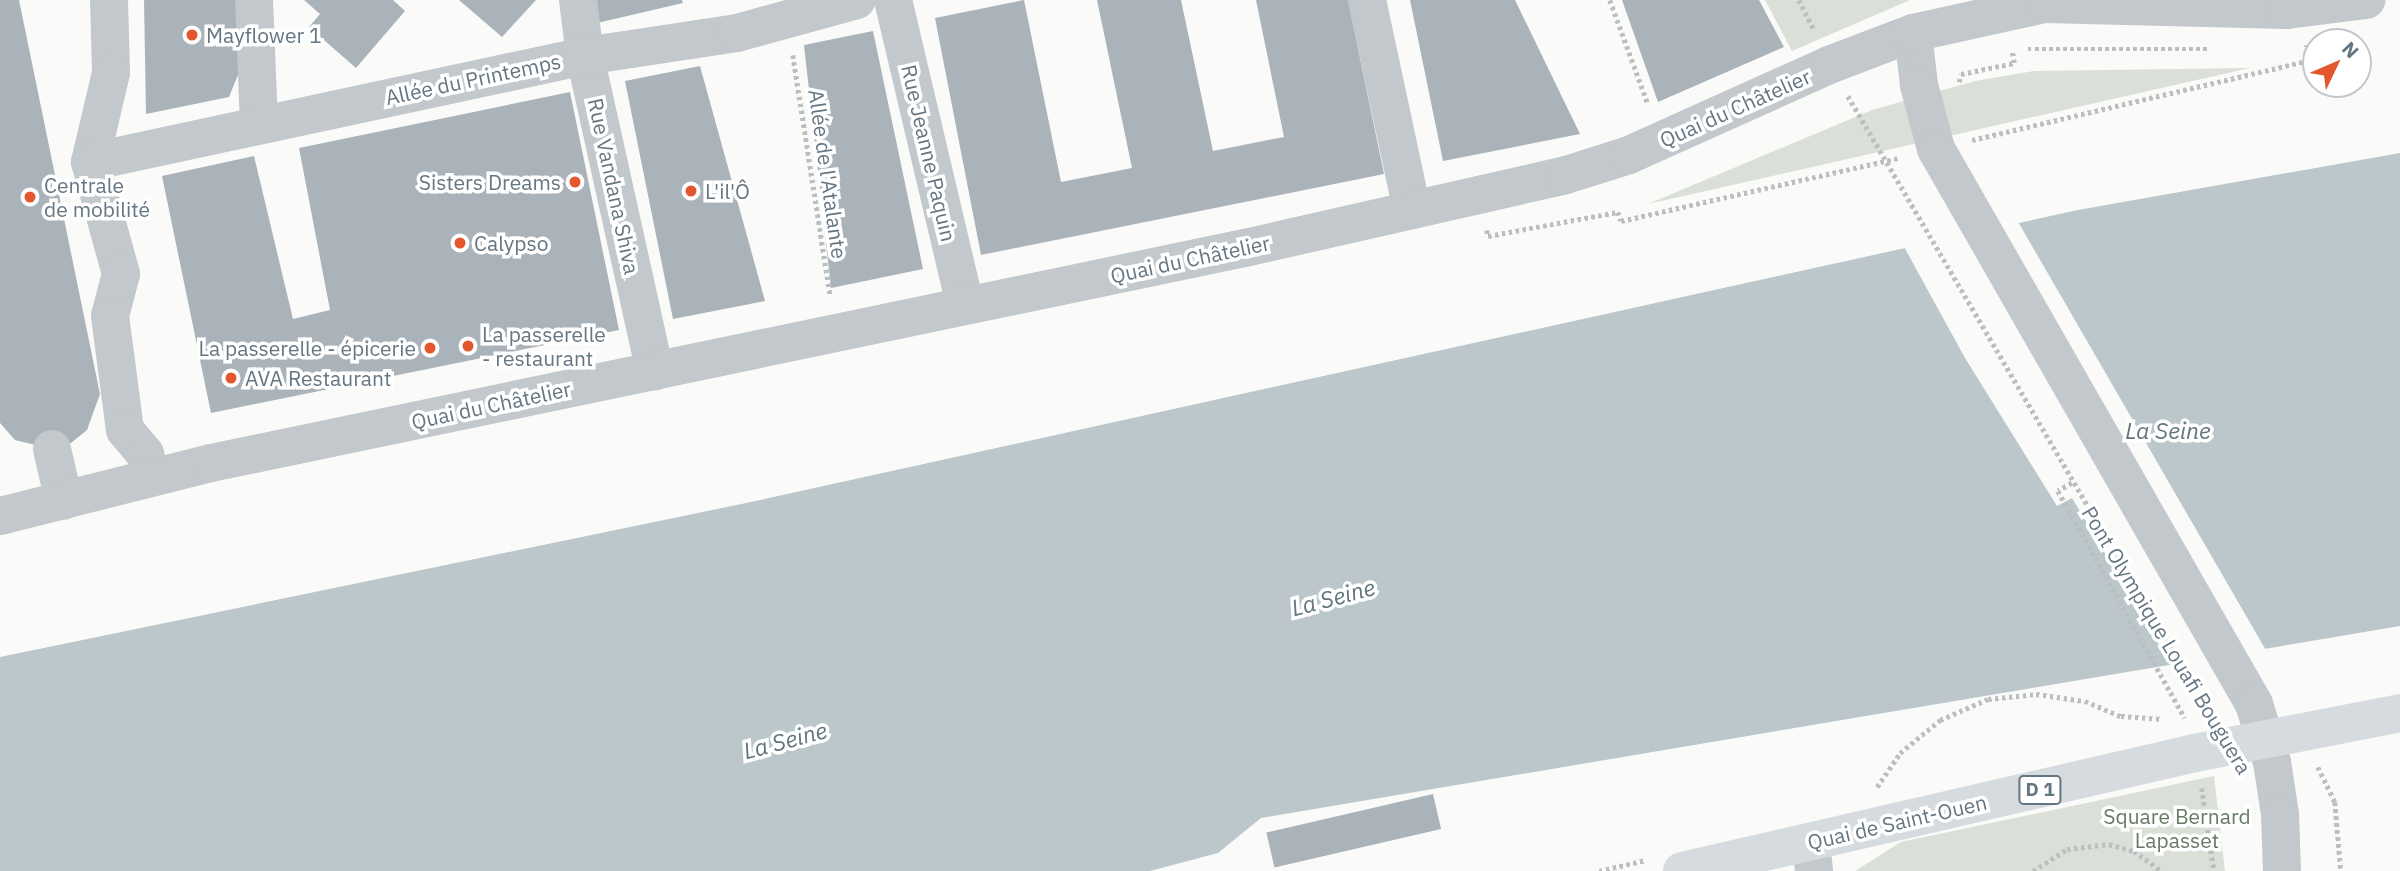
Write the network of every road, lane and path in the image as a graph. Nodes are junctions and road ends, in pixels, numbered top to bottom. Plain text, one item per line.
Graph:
1 (108, 0) edge
2 (254, 0) edge
3 (578, 0) edge
4 (857, 0) edge
5 (893, 0) edge
6 (1367, 0) edge
7 (1609, 0) edge
8 (1799, 0) edge
9 (2366, 0) edge
10 (2045, 2) edge
11 (2129, 4) edge
12 (787, 20) junction
13 (1913, 33) junction
14 (1823, 49) junction
15 (2220, 49) dead end
16 (1999, 51) dead end
17 (585, 56) junction
18 (1858, 95) dead end
19 (1849, 99) junction
20 (1837, 104) dead end
21 (259, 124) junction
22 (1662, 140) junction
23 (90, 162) junction
24 (1412, 210) junction
25 (965, 305) junction
26 (835, 333) junction
27 (655, 371) junction
28 (52, 449) dead end
29 (151, 476) junction
30 (2072, 483) junction
31 (64, 501) junction
32 (0, 516) edge
33 (2400, 713) edge
34 (2167, 720) dead end
35 (2196, 732) junction
36 (1880, 796) dead end
37 (2335, 803) dead end
38 (1812, 856) edge
39 (1682, 871) edge
40 (2033, 871) edge
41 (2162, 871) edge
42 (2214, 871) edge
43 (2282, 871) edge
44 (2341, 871) edge

1 - 23 street
2 - 21 street
3 - 17 street, Rue Vandana Shiva
4 - 12 street, Allée du Printemps
5 - 25 street, Rue Jeanne Paquin
6 - 24 street
7 - 22 path
8 - 14 path, Pont Olympique Louafi Bouguera
9 - 11 street, Quai du Châtelier
10 - 11 street, Quai du Châtelier
10 - 13 street, Quai du Châtelier
12 - 17 street, Allée du Printemps
12 - 26 path, Allée de l'Atalante
13 - 14 street, Quai du Châtelier
13 - 43 street, Pont Olympique Louafi Bouguera
14 - 19 path, Pont Olympique Louafi Bouguera
14 - 22 street, Quai du Châtelier
15 - 16 path
17 - 21 street, Allée du Printemps
17 - 27 street, Rue Vandana Shiva
18 - 19 path
19 - 20 path
19 - 30 path, Pont Olympique Louafi Bouguera
21 - 23 street, Allée du Printemps
22 - 24 street, Quai du Châtelier
23 - 29 street
24 - 25 street, Quai du Châtelier
25 - 26 street, Quai du Châtelier
26 - 27 street, Quai du Châtelier
27 - 29 street, Quai du Châtelier
28 - 31 street
29 - 31 street, Quai du Châtelier
30 - 35 path, Pont Olympique Louafi Bouguera
30 - 35 path
31 - 32 street, Quai du Châtelier
33 - 35 main road, Quai de Saint-Ouen / D 1
34 - 36 path
35 - 38 main road, Quai de Saint-Ouen / D 1
35 - 42 path
37 - 44 path
38 - 39 main road, Quai de Saint-Ouen / D 1
40 - 41 path

